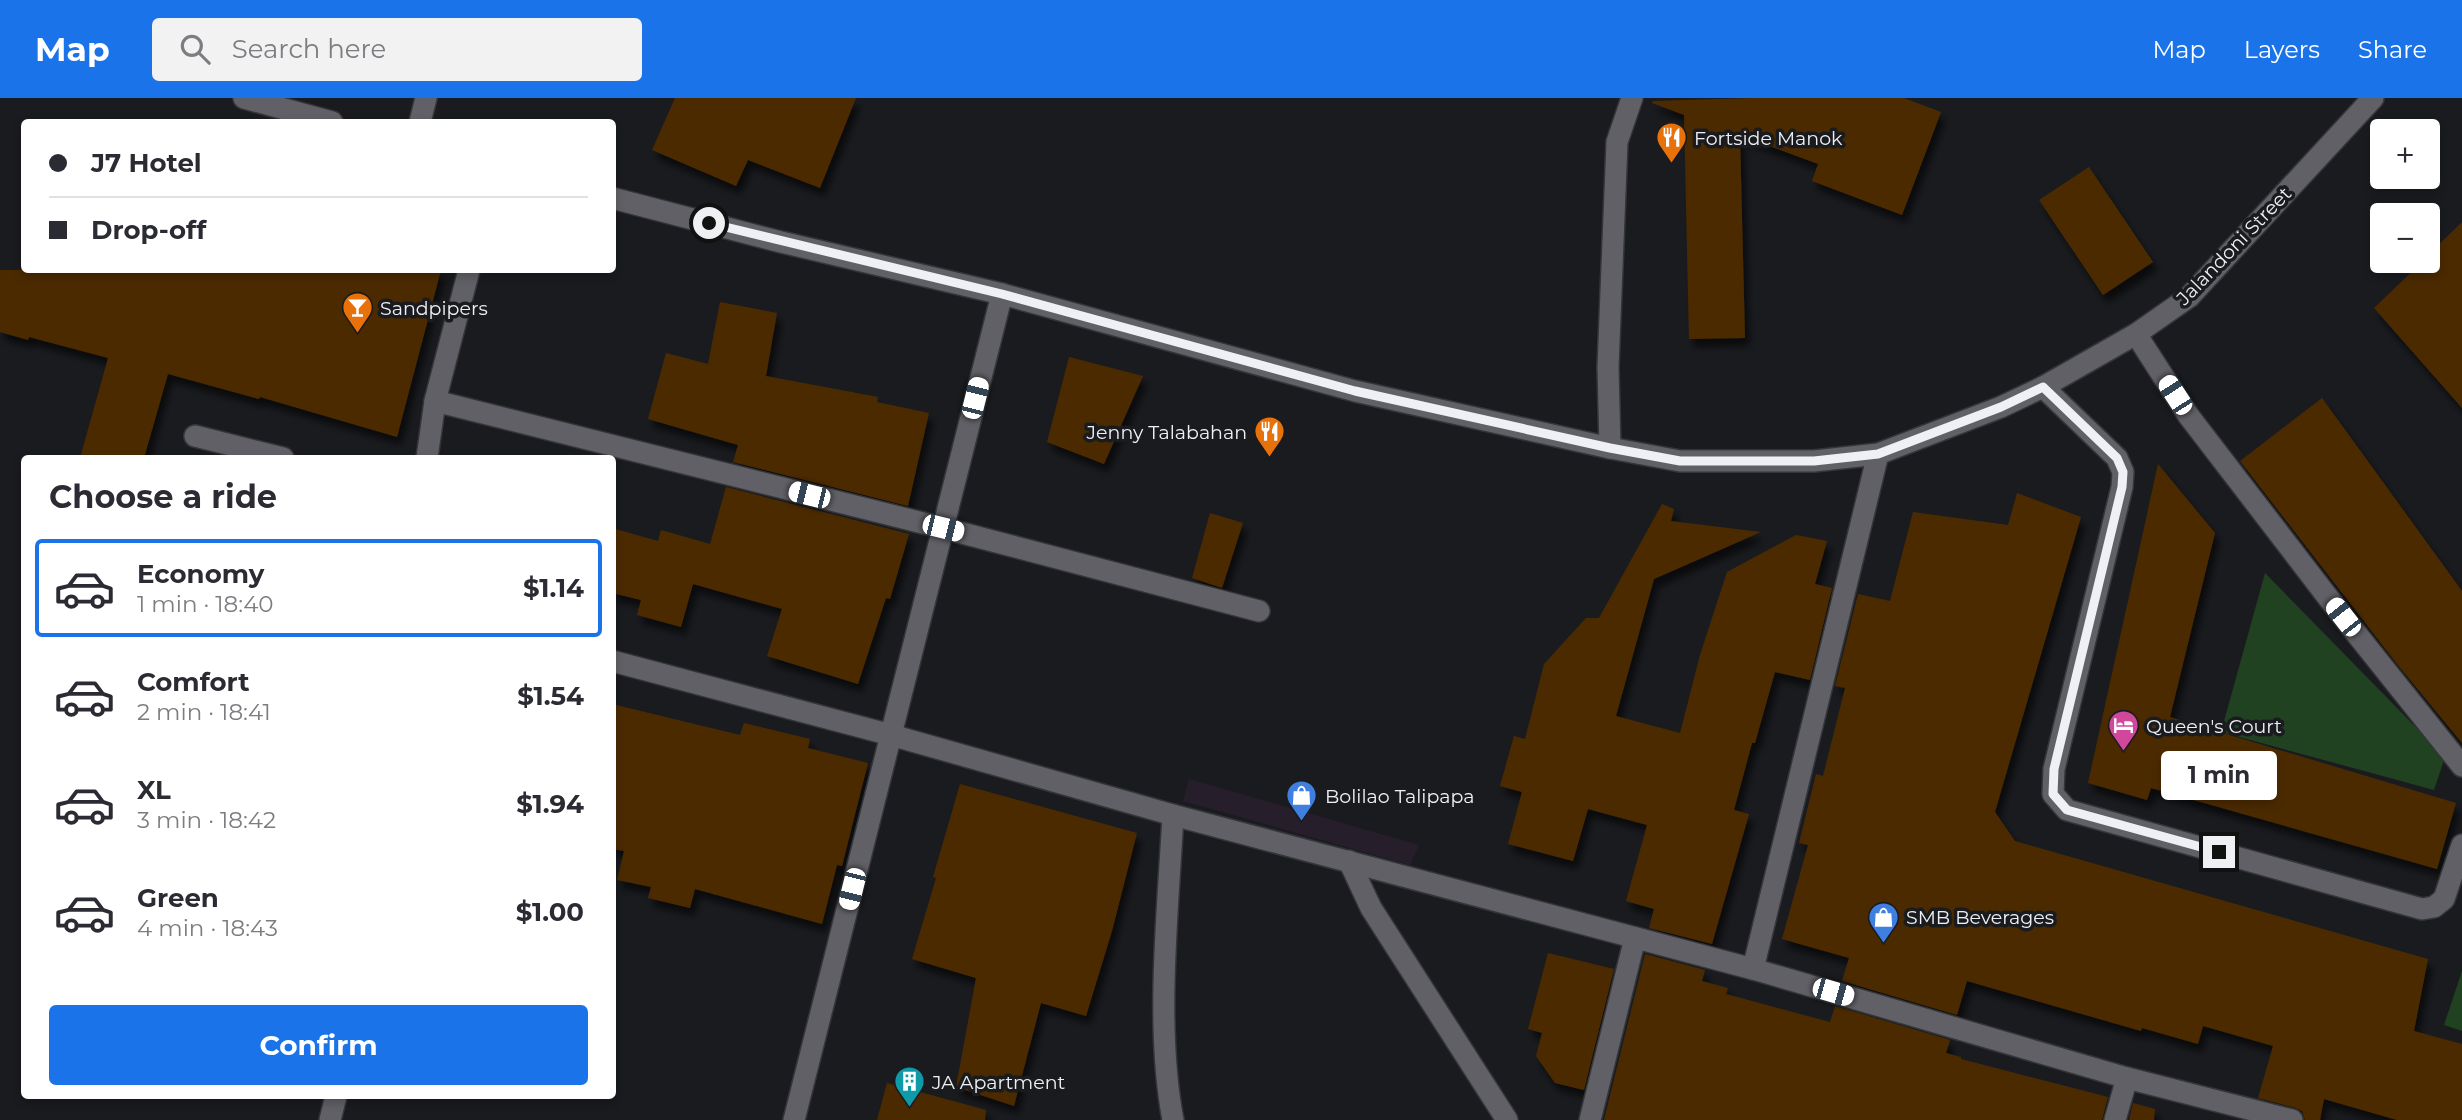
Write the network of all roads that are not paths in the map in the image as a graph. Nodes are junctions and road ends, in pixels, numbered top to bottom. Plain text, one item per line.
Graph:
1 (244, 98) edge
2 (426, 98) edge
3 (1632, 98) edge
4 (2374, 98) edge
5 (321, 119) edge
6 (420, 119) edge
7 (616, 199) edge
8 (468, 273) edge
9 (1002, 294) junction
10 (2136, 334) junction
11 (2043, 387) junction
12 (435, 401) junction
13 (195, 436) dead end
14 (1610, 448) junction
15 (1878, 454) junction
16 (271, 455) edge
17 (427, 455) edge
18 (943, 528) junction
19 (1259, 611) dead end
20 (616, 662) edge
21 (891, 735) junction
22 (2462, 766) edge
23 (1173, 815) junction
24 (2462, 845) edge
25 (1349, 861) junction
26 (1635, 938) junction
27 (1753, 969) junction
28 (2127, 1078) junction
29 (336, 1099) edge
30 (330, 1120) edge
31 (794, 1120) edge
32 (1173, 1120) edge
33 (1507, 1120) edge
34 (1590, 1120) edge
35 (2115, 1120) edge
36 (2292, 1120) edge

1 - 5 street
2 - 6 street
3 - 14 street
4 - 10 street, Jalandoni Street
7 - 9 street, Jalandoni Street
8 - 12 street
9 - 14 street, Jalandoni Street
9 - 18 street
10 - 11 street, Jalandoni Street
10 - 22 street
11 - 15 street, Jalandoni Street
11 - 24 street
12 - 17 street
12 - 18 street
13 - 16 street
14 - 15 street, Jalandoni Street
15 - 27 street
18 - 19 street
18 - 21 street
20 - 21 street
21 - 23 street
21 - 31 street
23 - 25 street
23 - 32 street
25 - 26 street
25 - 33 street
26 - 27 street
26 - 34 street
27 - 28 street
28 - 35 street
28 - 36 street
29 - 30 street

